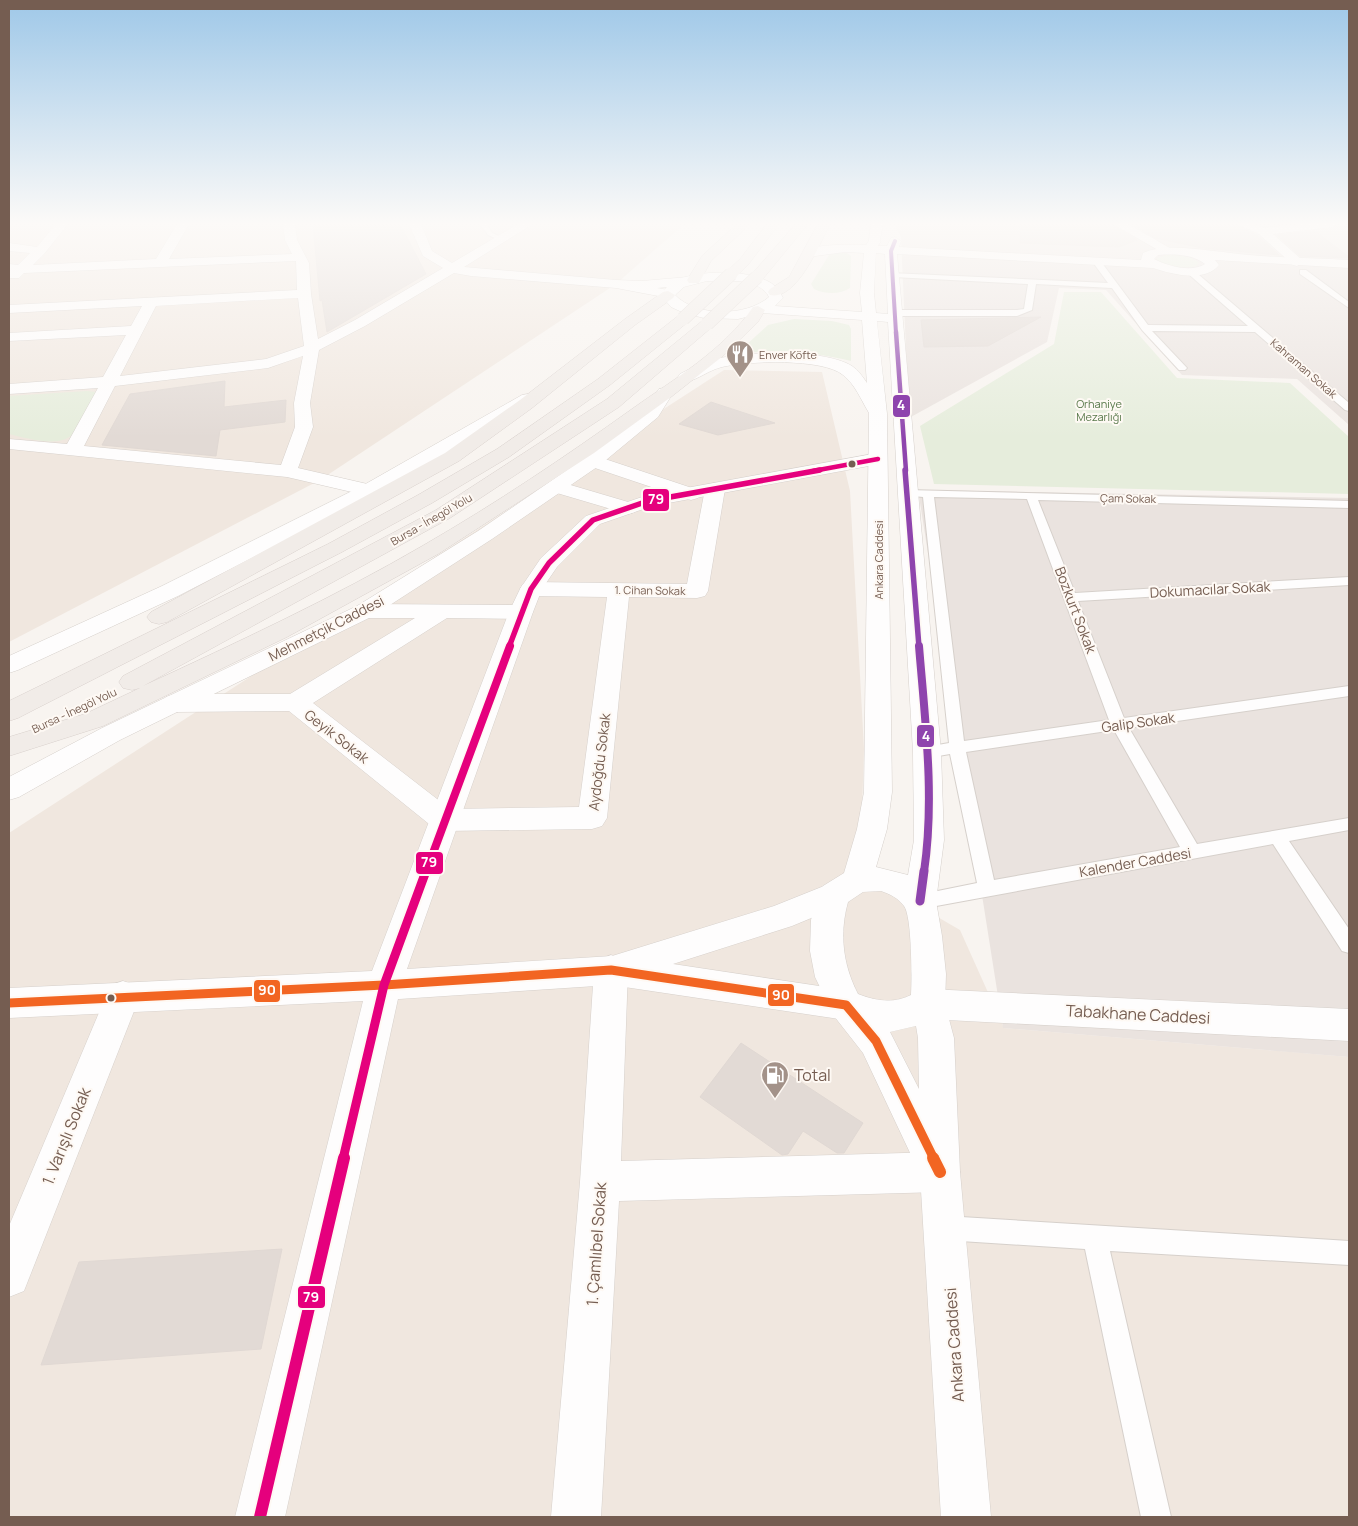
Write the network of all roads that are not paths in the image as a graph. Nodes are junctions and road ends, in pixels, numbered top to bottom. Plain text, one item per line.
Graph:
1 (281, 295) edge
2 (304, 295) edge
3 (406, 295) edge
4 (667, 295) edge
5 (669, 295) edge
6 (708, 295) edge
7 (738, 295) edge
8 (775, 295) edge
9 (787, 295) edge
10 (869, 295) edge
11 (895, 295) edge
12 (1030, 295) edge
13 (1122, 295) edge
14 (1218, 295) edge
15 (1335, 295) edge
16 (151, 302) junction
17 (1349, 306) edge
18 (9, 310) edge
19 (760, 310) junction
20 (869, 311) junction
21 (896, 313) junction
22 (1145, 328) junction
23 (1258, 329) junction
24 (136, 330) junction
25 (9, 337) edge
26 (312, 348) junction
27 (1182, 368) dead end
28 (686, 377) junction
29 (108, 382) junction
30 (9, 389) edge
31 (545, 389) junction
32 (666, 393) junction
33 (1349, 408) edge
34 (878, 414) junction
35 (9, 444) edge
36 (73, 450) junction
37 (878, 459) junction
38 (593, 461) junction
39 (288, 471) junction
40 (558, 486) junction
41 (715, 489) junction
42 (369, 490) junction
43 (917, 493) junction
44 (691, 494) junction
45 (1031, 496) junction
46 (1349, 504) edge
47 (628, 508) junction
48 (1349, 581) edge
49 (531, 588) junction
50 (619, 590) junction
51 (1071, 597) junction
52 (365, 611) junction
53 (442, 611) junction
54 (522, 612) junction
55 (9, 666) edge
56 (1349, 691) edge
57 (9, 696) edge
58 (295, 702) junction
59 (175, 703) junction
60 (9, 712) edge
61 (1119, 725) junction
62 (9, 740) edge
63 (9, 747) edge
64 (957, 748) junction
65 (927, 752) junction
66 (9, 790) edge
67 (444, 820) junction
68 (1349, 824) edge
69 (1276, 837) junction
70 (1192, 852) junction
71 (845, 887) junction
72 (987, 889) junction
73 (920, 901) junction
74 (1349, 945) edge
75 (611, 970) junction
76 (384, 985) junction
77 (123, 996) junction
78 (9, 1003) edge
79 (928, 1004) junction
80 (846, 1005) junction
81 (1349, 1025) edge
82 (940, 1172) junction
83 (600, 1182) junction
84 (945, 1228) junction
85 (1095, 1237) junction
86 (1349, 1253) edge
87 (9, 1276) edge
88 (260, 1517) edge
89 (576, 1517) edge
90 (966, 1517) edge
91 (1156, 1517) edge

1 - 16 street
2 - 26 street
3 - 26 street
4 - 31 highway
5 - 19 street
6 - 60 highway, Bursa - İnegöl Yolu, bridge
7 - 62 highway, Bursa - İnegöl Yolu, bridge
8 - 19 street
9 - 20 street
10 - 20 street, Ankara Caddesi
11 - 21 street
12 - 21 lane
13 - 22 lane
14 - 23 lane, Kahraman Sokak
15 - 17 lane
16 - 18 street
16 - 24 street
19 - 20 street
19 - 28 highway
20 - 21 street
20 - 34 street, Ankara Caddesi
21 - 43 street
22 - 23 lane
22 - 27 lane
23 - 33 lane, Kahraman Sokak
24 - 25 street
24 - 29 street
26 - 29 street
26 - 39 street
28 - 32 highway
28 - 34 street
29 - 30 street
29 - 36 street
31 - 42 street
31 - 57 highway
32 - 38 street, Mehmetçik Caddesi
32 - 63 highway
34 - 37 street, Ankara Caddesi
35 - 36 street
36 - 39 street
37 - 41 street
37 - 71 street, Ankara Caddesi
38 - 40 street, Mehmetçik Caddesi
38 - 44 street
39 - 42 street
40 - 47 street
40 - 52 street, Mehmetçik Caddesi
41 - 44 street
41 - 50 street, 1. Cihan Sokak
42 - 55 street
43 - 45 lane, Çam Sokak
43 - 64 lane
43 - 65 street
44 - 47 street
45 - 46 lane, Çam Sokak
45 - 51 lane, Bozkurt Sokak
47 - 49 street
48 - 51 lane, Dokumacılar Sokak
49 - 50 street, 1. Cihan Sokak
49 - 54 street
50 - 67 street, Aydoğdu Sokak
51 - 61 lane, Bozkurt Sokak
52 - 53 street
52 - 59 street, Mehmetçik Caddesi
53 - 54 street
53 - 58 street, Geyik Sokak
54 - 67 street
56 - 61 lane, Galip Sokak
58 - 59 street
58 - 67 street, Geyik Sokak
59 - 66 street, Mehmetçik Caddesi
61 - 64 lane, Galip Sokak
61 - 70 lane, Bozkurt Sokak
64 - 65 lane, Galip Sokak
64 - 72 lane
65 - 73 street
67 - 76 street
68 - 69 lane, Kalender Caddesi
69 - 70 lane, Kalender Caddesi
69 - 74 lane
70 - 72 lane, Kalender Caddesi
71 - 73 street
71 - 75 street
71 - 80 street
72 - 73 lane, Kalender Caddesi
73 - 79 street
75 - 76 street
75 - 80 street
75 - 83 street, 1. Çamlıbel Sokak
76 - 77 street
76 - 88 street
77 - 78 street
77 - 87 street, 1. Varışlı Sokak
79 - 80 street
79 - 81 street, Tabakhane Caddesi
79 - 82 street, Ankara Caddesi
80 - 82 street
82 - 83 street
82 - 84 street, Ankara Caddesi
83 - 89 street, 1. Çamlıbel Sokak
84 - 85 lane
84 - 90 street, Ankara Caddesi
85 - 86 lane
85 - 91 lane

